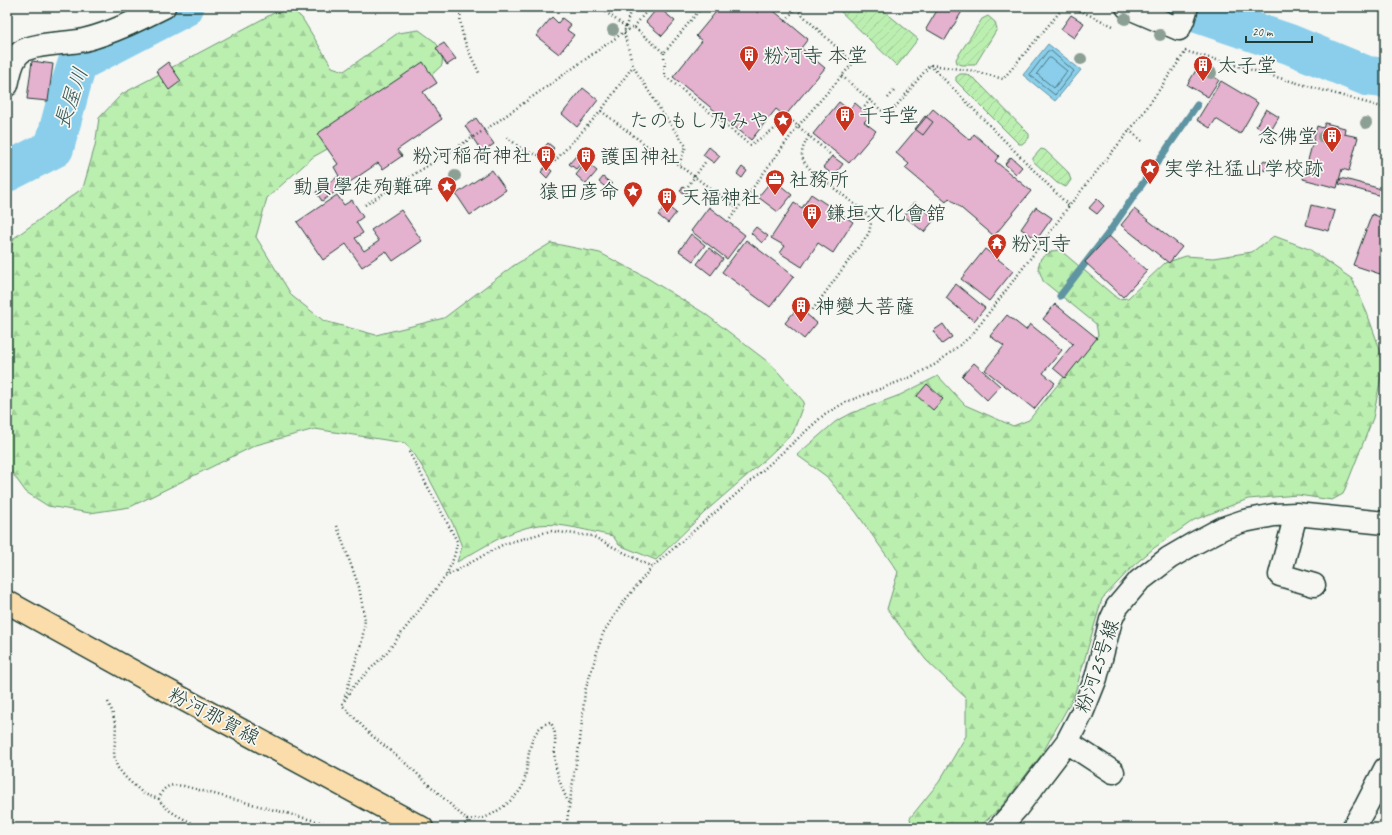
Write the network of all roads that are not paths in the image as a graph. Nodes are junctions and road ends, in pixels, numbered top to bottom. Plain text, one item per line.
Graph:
1 (164, 7) edge
2 (1127, 7) edge
3 (1185, 13) edge
4 (7, 85) edge
5 (1296, 514) junction
6 (1385, 523) edge
7 (1314, 585) dead end
8 (7, 602) edge
9 (1068, 742) junction
10 (1385, 769) edge
11 (1113, 772) dead end
12 (422, 828) edge
13 (998, 828) edge
14 (1353, 828) edge

1 - 4 street
2 - 3 street
5 - 6 street, 粉河25号線
5 - 7 street
5 - 9 street, 粉河25号線
8 - 12 main road, 粉河那賀線
9 - 11 street
9 - 13 street, 粉河25号線
10 - 14 street

